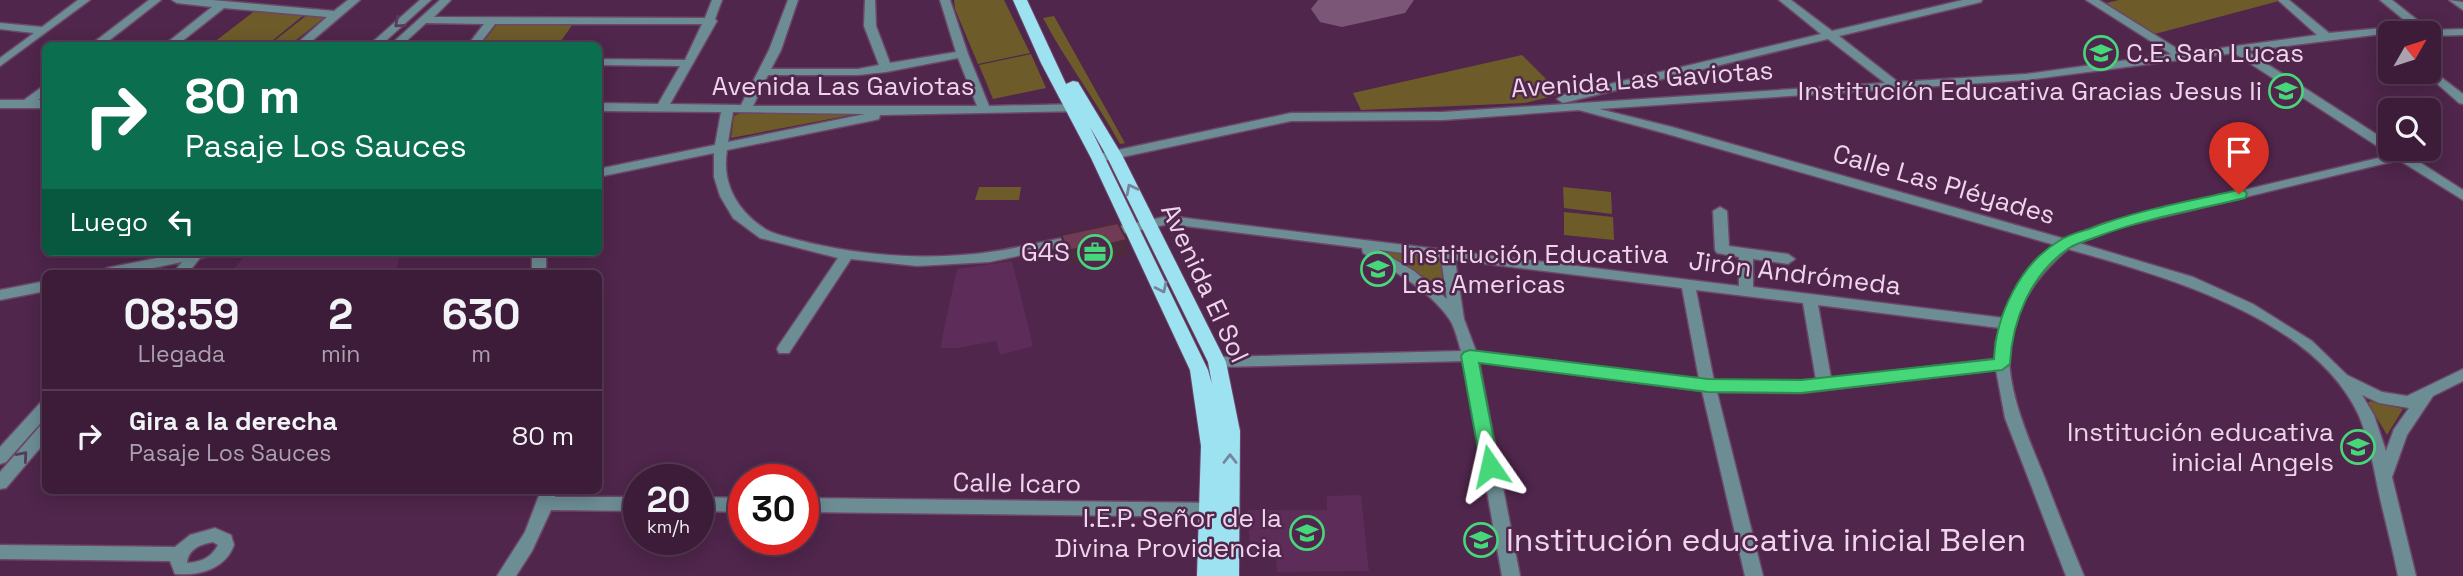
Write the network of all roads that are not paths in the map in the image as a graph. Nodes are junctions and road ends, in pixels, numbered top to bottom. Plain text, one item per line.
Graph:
1 (85, 0) edge
2 (156, 0) edge
3 (177, 0) edge
4 (355, 0) edge
5 (426, 0) edge
6 (446, 0) edge
7 (717, 0) edge
8 (793, 0) edge
9 (870, 0) edge
10 (945, 0) edge
11 (1020, 0) edge
12 (1784, 0) edge
13 (1977, 0) edge
14 (2091, 0) edge
15 (2283, 0) edge
16 (2385, 0) edge
17 (2454, 0) edge
18 (222, 4) junction
19 (2463, 7) edge
20 (337, 15) junction
21 (423, 20) junction
22 (492, 20) junction
23 (711, 21) junction
24 (2412, 21) edge
25 (0, 26) edge
26 (42, 30) junction
27 (2463, 32) edge
28 (2441, 33) edge
29 (1830, 35) junction
30 (2378, 35) edge
31 (2326, 37) junction
32 (99, 42) edge
33 (173, 42) edge
34 (304, 42) edge
35 (378, 42) edge
36 (398, 42) edge
37 (475, 42) edge
38 (2238, 50) junction
39 (962, 54) junction
40 (2183, 57) junction
41 (602, 62) edge
42 (0, 63) edge
43 (688, 63) junction
44 (886, 69) junction
45 (764, 72) junction
46 (2441, 79) edge
47 (1628, 84) junction
48 (1895, 85) junction
49 (2457, 90) edge
50 (42, 91) edge
51 (1662, 99) junction
52 (2463, 100) edge
53 (1642, 101) junction
54 (0, 104) edge
55 (27, 104) junction
56 (42, 104) edge
57 (602, 107) edge
58 (663, 108) junction
59 (1080, 108) junction
60 (728, 109) junction
61 (745, 109) junction
62 (984, 109) junction
63 (1523, 109) junction
64 (883, 111) junction
65 (1668, 130) junction
66 (2378, 141) edge
67 (721, 148) junction
68 (1107, 156) junction
69 (2380, 161) edge
70 (2409, 161) edge
71 (602, 172) edge
72 (2463, 196) edge
73 (1720, 211) dead end
74 (1141, 225) junction
75 (1354, 243) junction
76 (2065, 244) junction
77 (1746, 254) junction
78 (846, 255) junction
79 (1448, 256) junction
80 (189, 257) edge
81 (1788, 259) dead end
82 (122, 270) edge
83 (168, 270) edge
84 (1688, 284) junction
85 (42, 287) edge
86 (1746, 292) junction
87 (0, 295) edge
88 (1810, 300) junction
89 (1457, 319) junction
90 (2009, 324) junction
91 (784, 349) dead end
92 (1470, 356) junction
93 (1217, 362) junction
94 (2002, 364) junction
95 (2463, 374) edge
96 (2340, 376) junction
97 (1824, 383) junction
98 (1708, 386) junction
99 (2427, 394) junction
100 (42, 411) edge
101 (42, 435) edge
102 (0, 458) edge
103 (2384, 477) junction
104 (0, 483) edge
105 (548, 496) edge
106 (623, 502) edge
107 (819, 505) edge
108 (1220, 510) junction
109 (0, 552) edge
110 (179, 554) dead end
111 (506, 576) edge
112 (1208, 576) edge
113 (1228, 576) edge
114 (1511, 576) edge
115 (1754, 576) edge
116 (2075, 576) edge
117 (2407, 576) edge

1 - 26 street
2 - 32 street
3 - 18 street
4 - 20 street
5 -> 35 street
6 - 21 street
7 - 23 street
8 - 45 street
9 - 44 street
10 - 39 street
11 - 59 main road, Avenida El Sol
12 - 29 street
13 - 29 street
14 - 40 street
15 - 31 street
16 - 24 street
17 - 19 street
18 - 20 street
18 - 33 street
20 - 34 street
21 - 22 street
21 - 36 street
22 - 23 street
22 - 37 street
23 - 43 street
25 - 26 street
26 - 42 street
27 - 28 street, Avenida Las Gaviotas
29 - 47 street
29 - 48 street
30 - 31 street, Avenida Las Gaviotas
31 - 38 street, Avenida Las Gaviotas
38 - 40 street, Avenida Las Gaviotas
38 - 66 street
39 - 44 street
39 - 62 street
40 - 48 street, Avenida Las Gaviotas
41 - 43 street
43 - 58 street
44 - 45 street
45 - 61 street
46 - 49 street
47 - 53 street
47 - 63 street
48 - 51 street, Avenida Las Gaviotas
49 - 52 street
50 - 55 street
51 - 53 street, Avenida Las Gaviotas
51 - 65 street
53 - 63 street, Avenida Las Gaviotas
54 - 55 street
55 - 56 street
57 - 58 street, Avenida Las Gaviotas
58 - 60 street, Avenida Las Gaviotas
59 - 62 street, Avenida Las Gaviotas
59 - 68 main road, Avenida El Sol
60 - 61 street, Avenida Las Gaviotas
60 - 67 street, Jirón Andrómeda
61 - 64 street, Avenida Las Gaviotas
62 - 64 street, Avenida Las Gaviotas
63 - 65 street, Calle Las Pléyades
63 - 68 street, Avenida Las Gaviotas
64 - 67 street
65 - 76 street, Calle Las Pléyades
67 - 71 street
67 - 78 street, Jirón Andrómeda
68 - 74 main road, Avenida El Sol
69 - 76 street
70 - 72 street
73 - 77 street
74 - 75 street, Jirón Andrómeda
74 - 78 street, Jirón Andrómeda
74 - 93 main road, Avenida El Sol
74 -> 108 main road, Avenida El Sol
75 - 79 street, Jirón Andrómeda
75 - 89 street
76 - 90 street
76 - 96 street, Calle Las Pléyades
77 - 81 street
77 - 86 street
78 - 91 street
79 - 84 street, Jirón Andrómeda
79 - 89 street
80 - 82 street
80 - 83 street
84 - 86 street, Jirón Andrómeda
84 - 98 street
85 - 87 street
86 - 88 street, Jirón Andrómeda
88 - 90 street, Jirón Andrómeda
88 - 97 street
89 - 92 street
90 - 94 street
92 - 93 street
92 - 98 street
92 - 114 street
108 -> 93 main road, Avenida El Sol
94 - 97 street
94 - 116 street
95 - 99 street
96 - 99 street
96 - 103 street, Calle Las Pléyades
97 - 98 street
98 - 115 street
99 - 103 street
100 - 102 street
104 -> 101 street
103 - 117 street, Calle Las Pléyades
105 - 106 street
105 - 111 street
107 - 108 street, Calle Icaro
108 - 112 main road, Avenida El Sol
108 - 113 main road, Avenida El Sol
109 - 110 street

